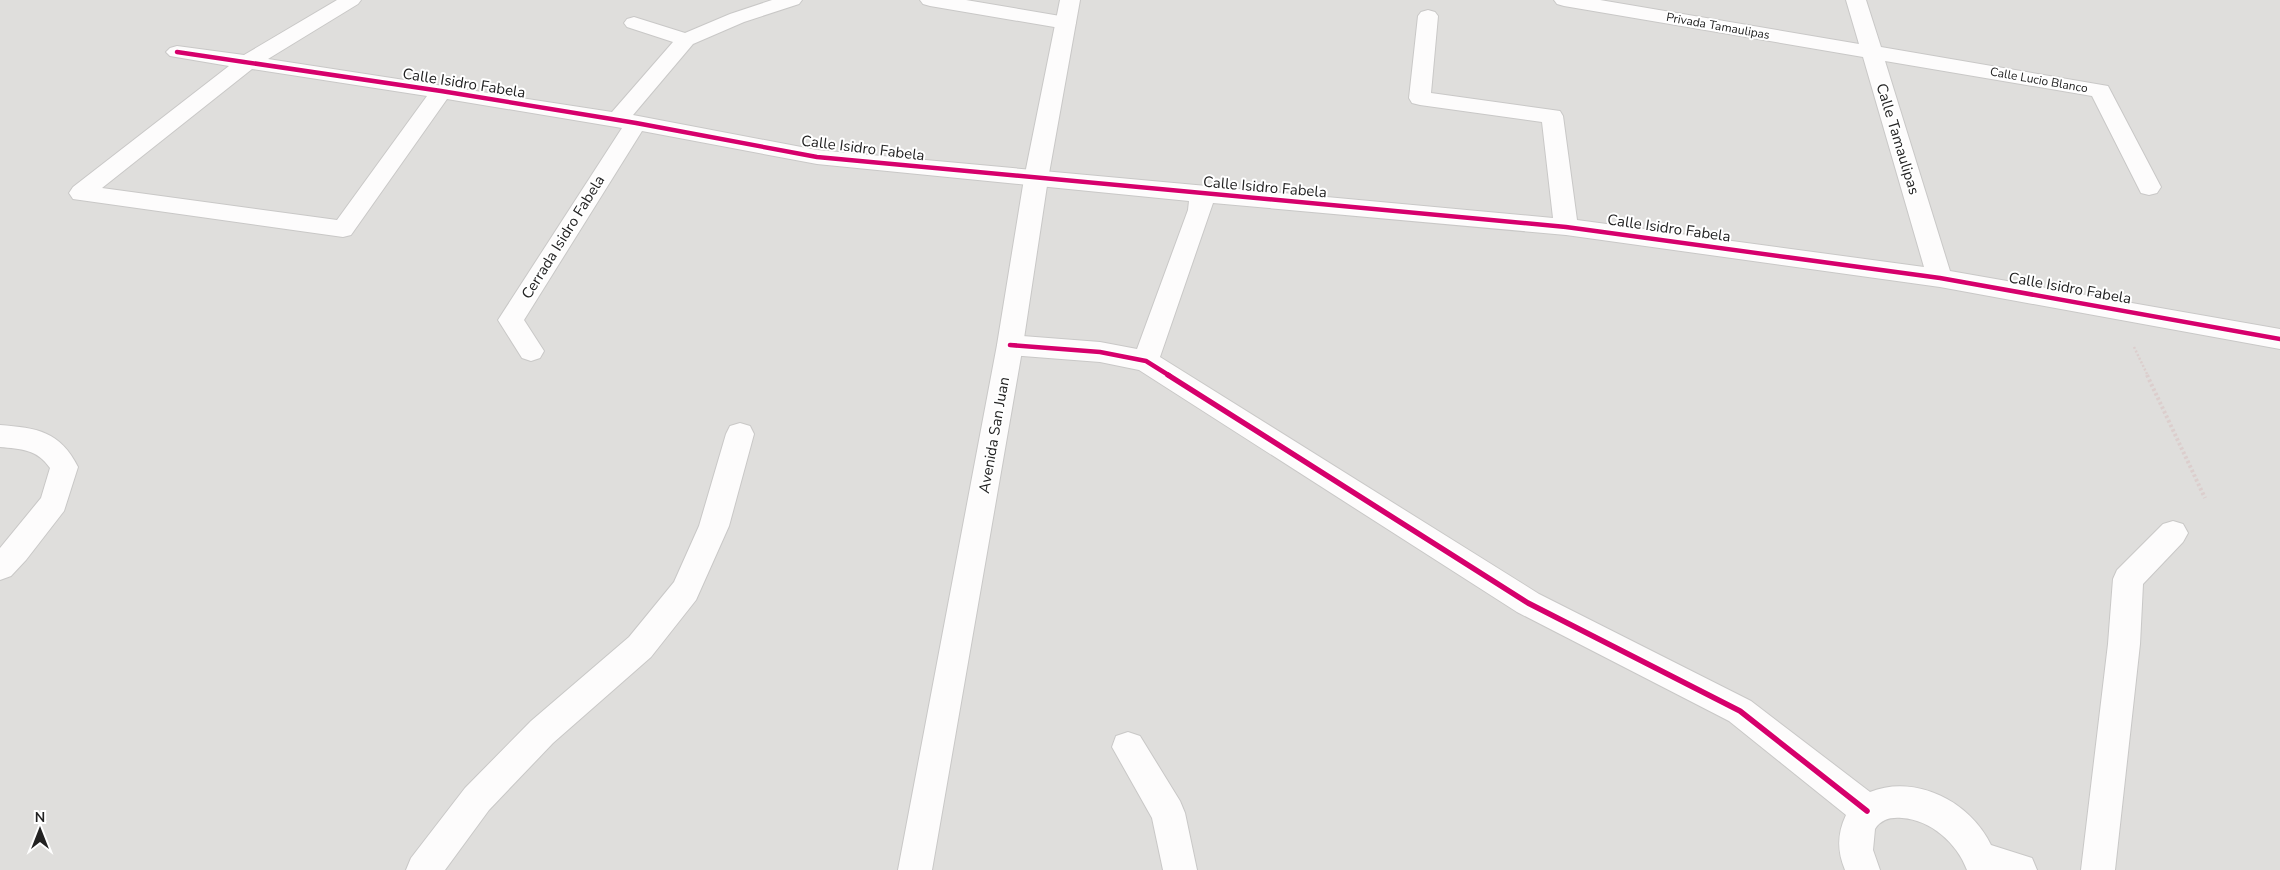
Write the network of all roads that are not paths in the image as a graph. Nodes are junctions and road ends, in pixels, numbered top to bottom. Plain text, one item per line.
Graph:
1 (350, 0) edge
2 (792, 0) edge
3 (930, 0) edge
4 (1564, 0) edge
5 (1856, 0) edge
6 (1068, 12) edge
7 (1428, 16) dead end
8 (634, 23) dead end
9 (686, 40) junction
10 (178, 52) dead end
11 (1872, 52) junction
12 (248, 62) junction
13 (441, 91) junction
14 (626, 122) junction
15 (1036, 179) junction
16 (2149, 187) dead end
17 (1202, 194) junction
18 (1566, 227) junction
19 (1940, 278) junction
20 (2280, 339) edge
21 (1010, 345) junction
22 (531, 351) dead end
23 (1146, 361) junction
24 (740, 434) dead end
25 (0, 436) edge
26 (2173, 534) dead end
27 (0, 567) edge
28 (1128, 747) dead end
29 (1867, 811) junction
30 (1983, 865) edge
31 (423, 870) edge
32 (915, 870) edge
33 (1180, 870) edge
34 (1863, 870) edge
35 (2020, 870) edge
36 (2098, 870) edge

1 - 12 street
2 - 9 street
3 - 6 street
4 - 11 street, Privada Tamaulipas
5 - 11 street, Calle Tamaulipas
6 - 15 street, Avenida San Juan
7 - 18 street
8 - 9 street
9 - 14 street
10 - 12 street
11 - 16 street, Calle Lucio Blanco
11 - 19 street, Calle Tamaulipas
12 - 13 street, Calle Isidro Fabela
12 - 13 street, Calle Isidro Fabela
13 - 14 street, Calle Isidro Fabela
14 - 15 street, Calle Isidro Fabela
14 - 22 street, Cerrada Isidro Fabela
15 - 17 street, Calle Isidro Fabela
15 - 21 street, Avenida San Juan
17 - 18 street, Calle Isidro Fabela
17 - 23 street
18 - 19 street, Calle Isidro Fabela
19 - 20 street, Calle Isidro Fabela
21 - 23 street
21 - 32 street, Avenida San Juan
23 - 29 street
24 - 31 street
25 - 27 street
26 - 36 street
28 - 33 street
29 - 30 street
29 - 34 street
30 - 35 street

